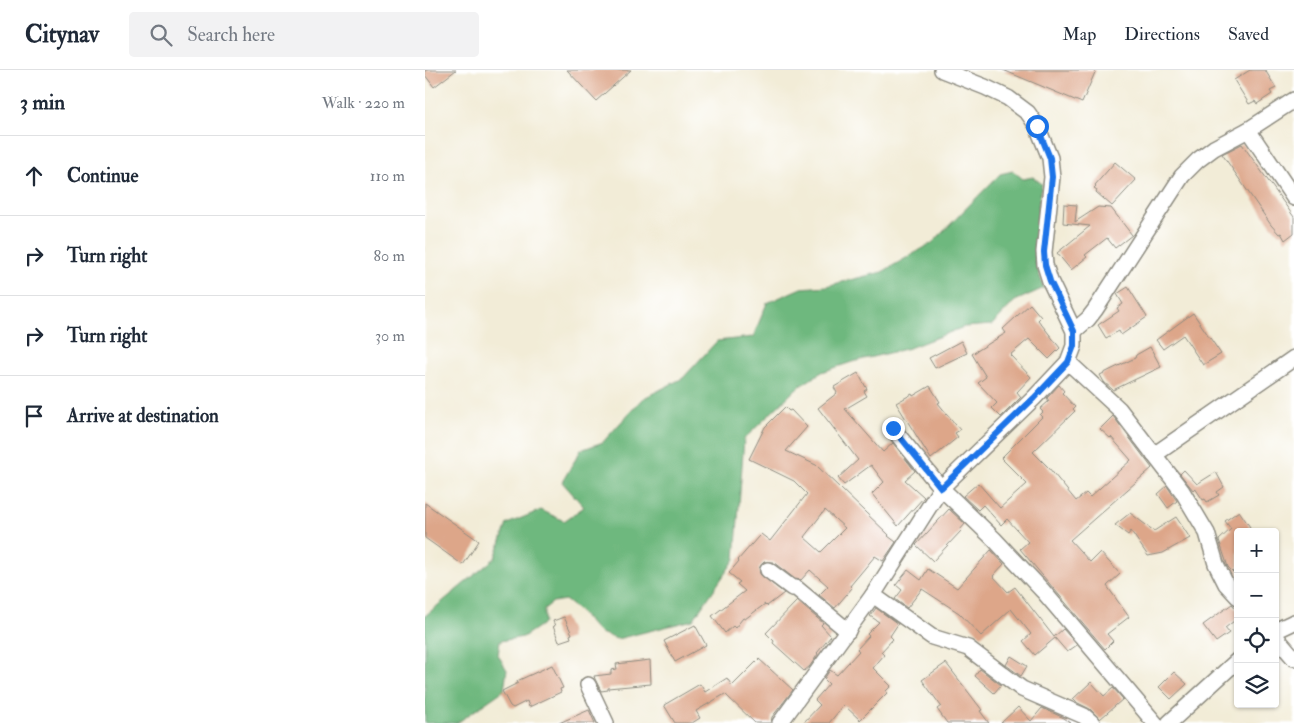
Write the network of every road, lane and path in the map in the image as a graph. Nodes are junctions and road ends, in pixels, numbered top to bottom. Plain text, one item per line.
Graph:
1 (942, 70) edge
2 (1294, 100) edge
3 (1248, 130) junction
4 (1294, 198) edge
5 (1074, 331) junction
6 (1294, 358) edge
7 (1068, 362) junction
8 (893, 428) dead end
9 (1154, 455) junction
10 (941, 488) junction
11 (769, 570) dead end
12 (1234, 593) edge
13 (873, 595) junction
14 (1294, 622) edge
15 (1279, 629) edge
16 (848, 631) junction
17 (1279, 641) edge
18 (1294, 658) edge
19 (1235, 663) edge
20 (588, 685) dead end
21 (605, 723) edge
22 (781, 723) edge
23 (1092, 723) edge
24 (1155, 723) edge
25 (1169, 723) edge

1 - 5 street
2 - 3 street
3 - 4 street
3 - 5 street
5 - 7 street
6 - 9 street
7 - 9 street
7 - 10 street
8 - 10 street
9 - 12 street
10 - 13 street
10 - 24 street
11 - 16 street
13 - 16 street
13 - 23 street
14 - 15 street
16 - 22 street
17 - 18 street
19 - 25 street
20 - 21 street

